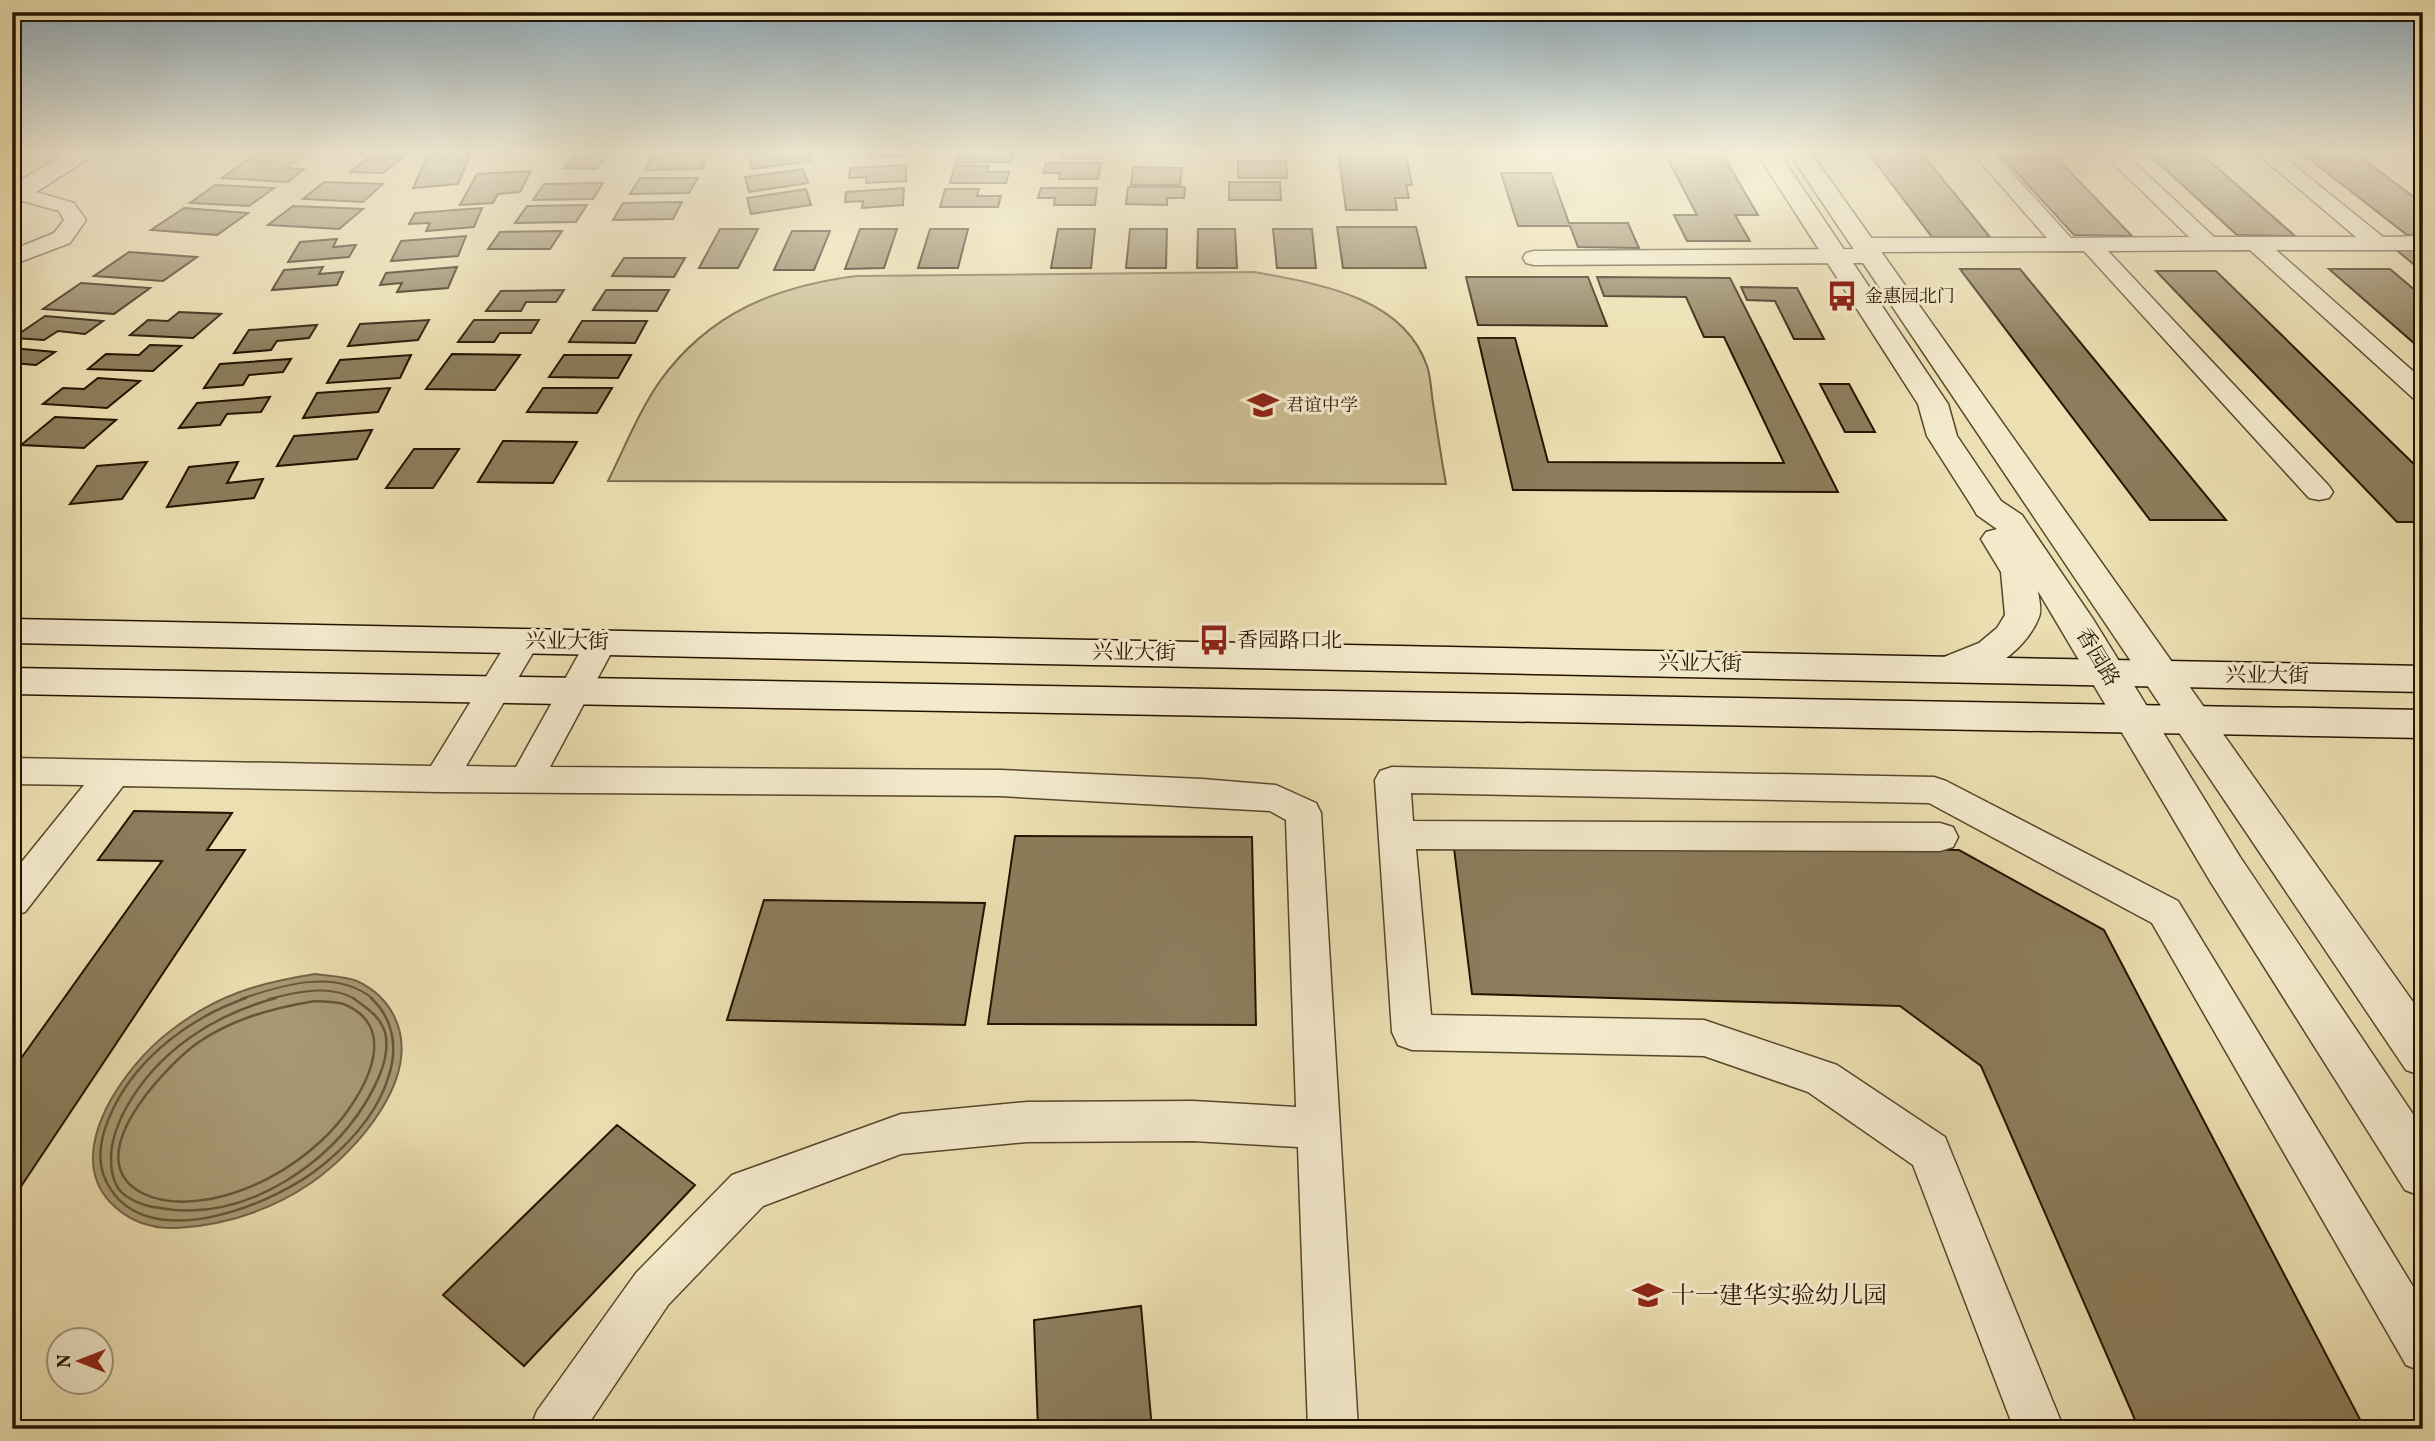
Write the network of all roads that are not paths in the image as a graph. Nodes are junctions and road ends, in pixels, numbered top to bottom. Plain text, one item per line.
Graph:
1 (73, 217) edge
2 (1810, 217) edge
3 (1845, 217) edge
4 (2049, 217) edge
5 (2181, 217) edge
6 (2345, 217) edge
7 (2255, 243) junction
8 (2377, 243) junction
9 (2423, 243) edge
10 (2077, 244) junction
11 (2209, 244) junction
12 (1868, 251) junction
13 (1836, 256) junction
14 (12, 258) edge
15 (1534, 258) dead end
16 (2423, 394) edge
17 (2319, 492) dead end
18 (1989, 508) junction
19 (12, 631) edge
20 (524, 640) junction
21 (601, 642) junction
22 (1952, 668) junction
23 (2106, 671) junction
24 (2158, 672) junction
25 (2423, 678) edge
26 (12, 681) edge
27 (495, 690) junction
28 (574, 691) junction
29 (2135, 720) junction
30 (2192, 721) junction
31 (2423, 724) edge
32 (12, 771) edge
33 (114, 774) junction
34 (441, 779) junction
35 (526, 779) junction
36 (1395, 835) junction
37 (1940, 837) dead end
38 (12, 901) edge
39 (2423, 1055) edge
40 (1319, 1128) junction
41 (2423, 1173) edge
42 (2423, 1348) edge
43 (555, 1429) edge
44 (1333, 1429) edge
45 (2039, 1429) edge

1 - 14 street
2 - 13 main road, 香园路
3 - 12 main road, 香园路
4 - 10 street
5 - 11 street
6 - 8 street
7 - 8 street
7 - 11 street
7 - 16 street
8 - 9 street
10 - 11 street
10 - 12 street
10 - 17 street
12 - 13 street
12 - 24 main road, 香园路
13 - 15 street
13 - 18 main road, 香园路
18 - 22 main road
18 - 23 main road, 香园路
19 - 20 main road, 兴业大街
20 - 21 main road, 兴业大街
20 - 27 street
21 - 22 main road, 兴业大街
21 - 28 street
22 - 23 main road, 兴业大街
23 - 24 main road, 兴业大街
23 - 29 main road, 香园路
24 - 25 main road, 兴业大街
24 - 30 main road, 香园路
26 - 27 main road
27 - 28 main road
27 - 34 street
28 - 29 main road
28 - 35 street
29 - 30 main road
29 - 41 main road, 香园路
30 - 31 main road
30 - 39 main road, 香园路
32 - 33 street
33 - 34 street
33 - 38 street
34 - 35 street
35 - 40 street
36 - 37 street
36 - 42 street
36 - 45 street
40 - 43 street
40 - 44 street

